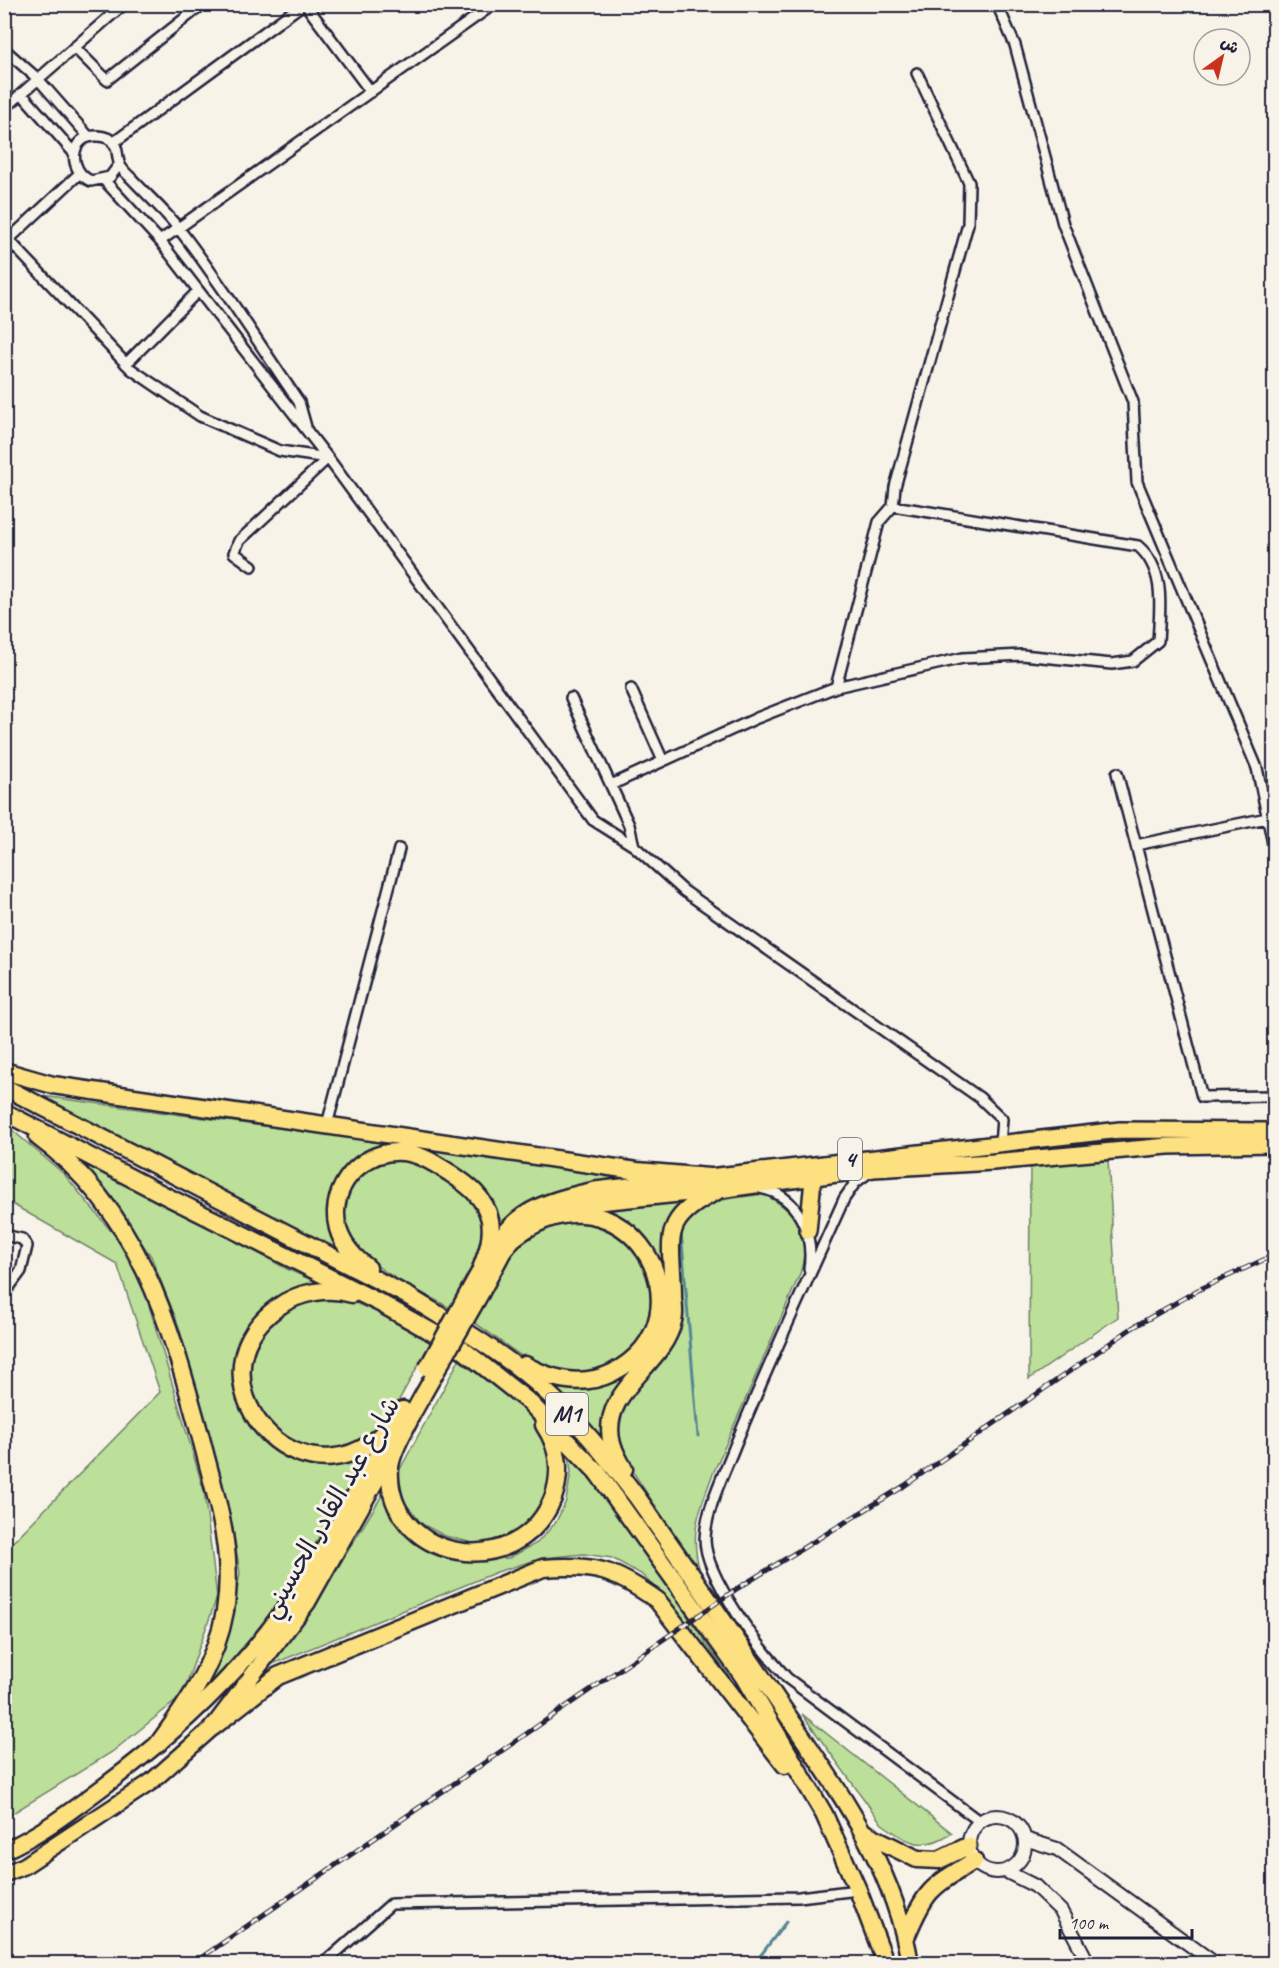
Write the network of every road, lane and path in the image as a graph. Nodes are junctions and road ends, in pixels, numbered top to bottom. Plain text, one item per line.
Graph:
1 (124, 4) edge
2 (203, 4) edge
3 (304, 4) edge
4 (494, 4) edge
5 (997, 4) edge
6 (75, 48) junction
7 (4, 49) edge
8 (917, 73) dead end
9 (38, 79) junction
10 (371, 92) junction
11 (22, 94) junction
12 (4, 109) edge
13 (89, 137) junction
14 (113, 143) junction
15 (74, 153) junction
16 (119, 165) junction
17 (79, 174) junction
18 (104, 180) junction
19 (178, 228) junction
20 (6, 239) edge
21 (160, 241) junction
22 (198, 291) junction
23 (126, 364) junction
24 (308, 433) junction
25 (328, 458) junction
26 (893, 506) junction
27 (252, 566) dead end
28 (836, 687) junction
29 (631, 689) dead end
30 (571, 698) dead end
31 (663, 761) junction
32 (1117, 773) dead end
33 (611, 784) junction
34 (1267, 818) junction
35 (1136, 845) junction
36 (634, 846) junction
37 (1275, 848) edge
38 (399, 849) dead end
39 (4, 1071) edge
40 (4, 1087) edge
41 (1275, 1096) edge
42 (4, 1113) edge
43 (327, 1125) junction
44 (1275, 1131) edge
45 (1000, 1144) junction
46 (1275, 1144) edge
47 (873, 1169) junction
48 (814, 1171) junction
49 (714, 1184) junction
50 (750, 1186) junction
51 (808, 1231) junction
52 (4, 1235) edge
53 (511, 1240) junction
54 (481, 1269) junction
55 (808, 1281) junction
56 (475, 1291) junction
57 (4, 1294) edge
58 (408, 1296) junction
59 (380, 1303) junction
60 (469, 1334) junction
61 (529, 1402) junction
62 (406, 1415) junction
63 (637, 1497) junction
64 (213, 1727) junction
65 (158, 1744) junction
66 (807, 1789) junction
67 (979, 1821) junction
68 (864, 1833) junction
69 (1025, 1839) junction
70 (4, 1851) edge
71 (971, 1853) junction
72 (1005, 1871) junction
73 (4, 1874) edge
74 (858, 1890) junction
75 (906, 1937) junction
76 (323, 1964) edge
77 (886, 1964) edge
78 (910, 1964) edge
79 (1089, 1964) edge
80 (1216, 1964) edge

1 - 6 street
2 - 6 street
3 - 10 street
3 - 14 street
4 - 10 street
5 - 34 street
6 - 9 street
7 - 9 street
8 - 26 street
9 - 11 street
9 - 13 street
10 - 19 street
11 - 12 street
11 - 15 street
13 - 14 street
13 - 15 street
14 - 16 street
15 - 17 street
16 - 18 street
16 - 19 street
17 - 18 street
17 - 20 street
18 - 21 street
19 - 21 street
19 - 24 street
20 - 23 street
21 - 22 street
22 - 23 street
22 - 24 street
23 - 25 street
24 - 25 street
25 - 27 street
25 - 36 street
26 - 28 street
26 - 28 street
28 - 31 street
29 - 31 street
30 - 33 street
31 - 33 street
32 - 35 street
33 - 36 street
34 - 35 street
34 - 37 street
35 - 41 street
36 - 45 street
38 - 43 street
39 - 43 highway
40 - 58 highway, M1
42 - 59 highway, M1
42 - 65 highway
43 - 49 highway
44 - 45 main road, 4
45 - 48 main road, 4
46 - 47 main road, 4
47 - 48 main road, 4
47 - 55 street
48 - 49 main road, 4
48 - 50 main road, 4
48 - 51 main road
49 - 50 main road, 4
49 - 53 main road, 4
49 - 54 main road, 4
49 - 63 highway
50 - 51 street
51 - 55 street
52 - 57 street
53 - 56 main road, 4
53 - 60 highway
54 - 56 main road, 4
54 - 58 highway
55 - 67 street
56 - 62 main road, شارع عبد القادر الحسيني, bridge
58 - 60 highway, M1
59 - 61 highway, M1
59 - 62 highway
60 - 63 highway, M1
61 - 62 highway
61 - 66 highway, M1
62 - 64 main road, شارع عبد القادر الحسيني
62 - 65 main road, شارع عبد القادر الحسيني
63 - 68 highway, M1
64 - 66 highway
64 - 73 main road, شارع عبد القادر الحسيني
65 - 70 main road, شارع عبد القادر الحسيني
66 - 74 highway, M1
67 - 69 street
67 - 71 street
68 - 71 highway
68 - 75 highway, M1
69 - 72 street
69 - 80 street
71 - 72 street
71 - 75 highway
72 - 79 street
74 - 76 street
74 - 77 highway, M1
75 - 78 highway, M1

